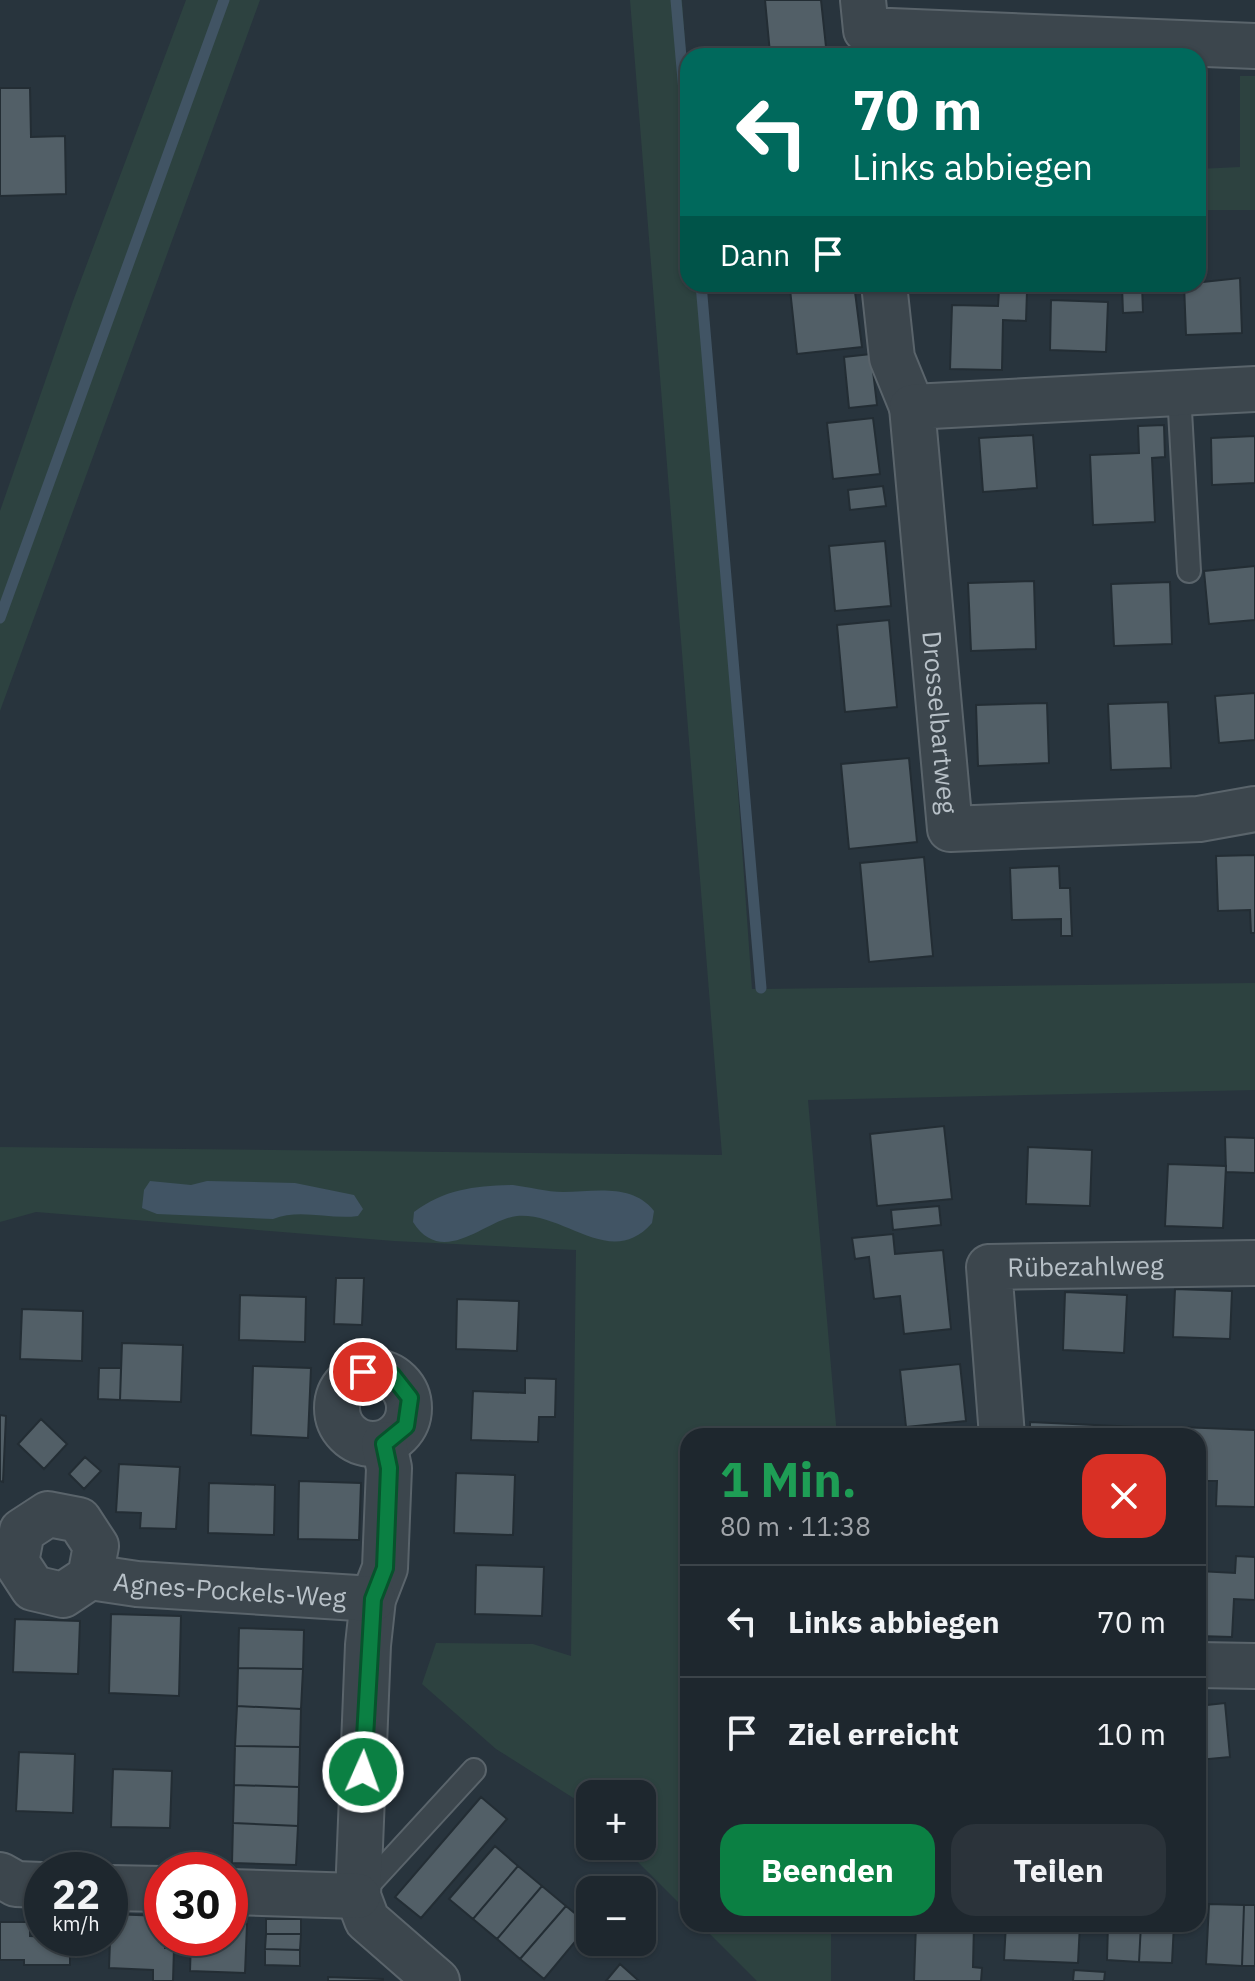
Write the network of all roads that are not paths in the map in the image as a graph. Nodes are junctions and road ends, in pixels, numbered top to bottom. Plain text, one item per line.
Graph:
1 (865, 29) edge
2 (1255, 46) edge
3 (885, 292) edge
4 (1255, 389) edge
5 (1179, 393) junction
6 (912, 407) junction
7 (1189, 571) dead end
8 (1255, 809) edge
9 (1255, 1263) edge
10 (1001, 1428) edge
11 (384, 1444) dead end
12 (90, 1577) dead end
13 (373, 1599) junction
14 (1206, 1665) edge
15 (1255, 1666) edge
16 (474, 1770) dead end
17 (0, 1875) edge
18 (24, 1884) edge
19 (248, 1893) edge
20 (358, 1896) junction
21 (437, 1981) edge

1 - 2 street
3 - 6 street, Drosselbartweg
4 - 5 street
5 - 6 street
5 - 7 lane
6 - 8 street, Drosselbartweg
9 - 10 street, Rübezahlweg
11 - 13 street
12 - 13 street, Agnes-Pockels-Weg
13 - 20 street
14 - 15 street
16 - 20 lane
17 - 18 street
19 - 20 street
20 - 21 street

